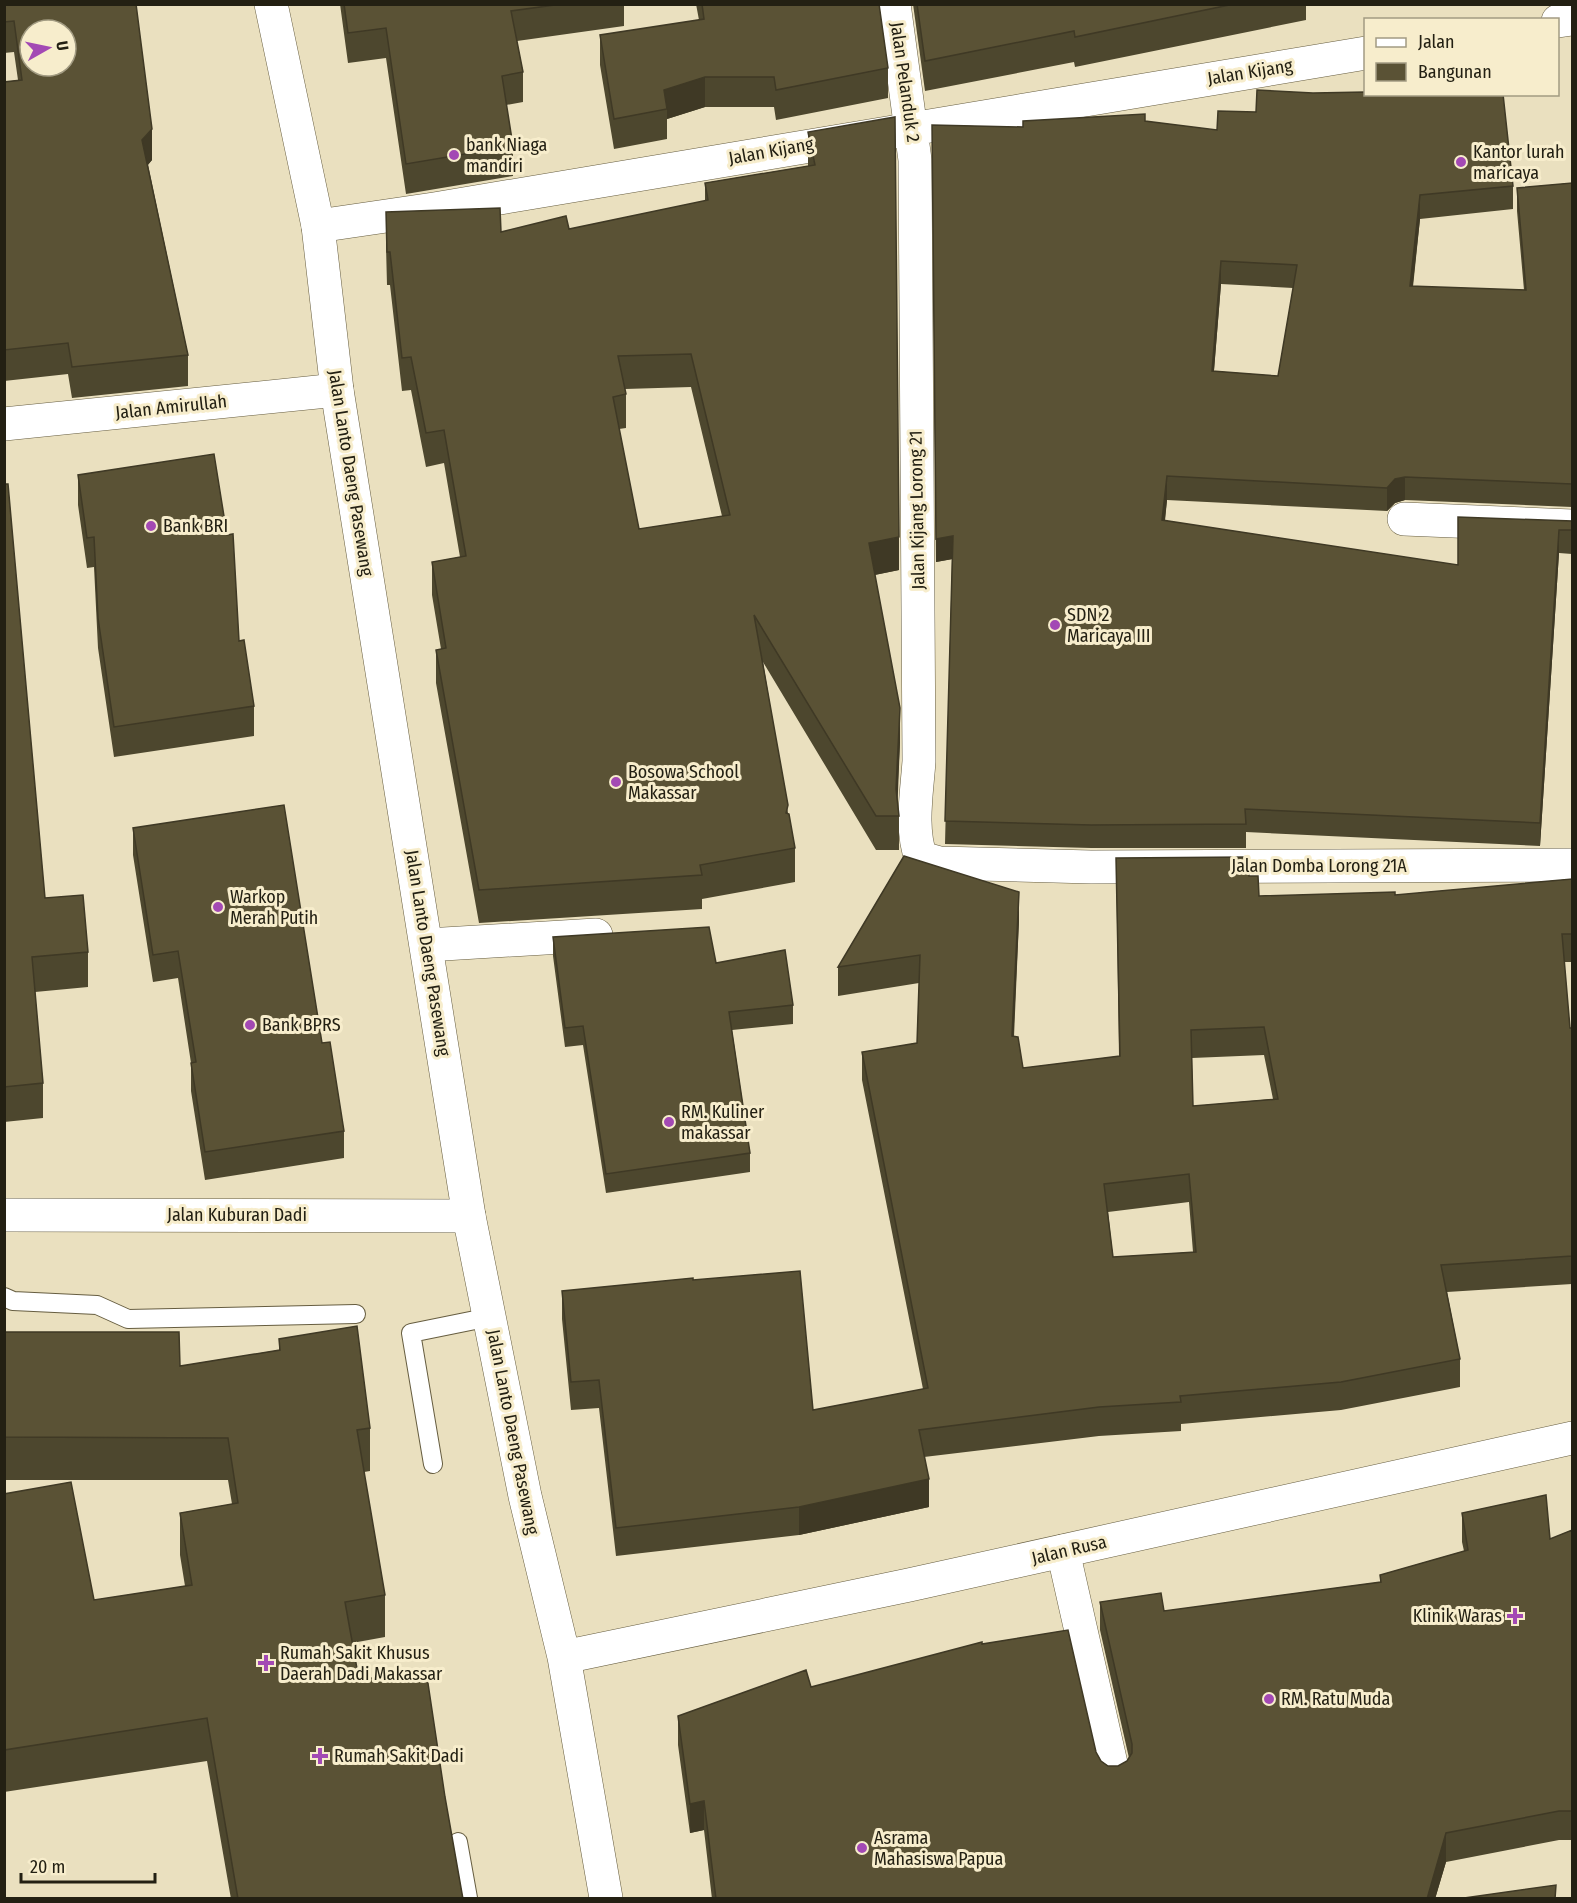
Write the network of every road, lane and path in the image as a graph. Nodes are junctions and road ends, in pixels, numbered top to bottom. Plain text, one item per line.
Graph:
1 (271, 4) edge
2 (894, 4) edge
3 (1364, 53) edge
4 (912, 127) junction
5 (915, 160) joint
6 (318, 226) junction
7 (337, 390) junction
8 (4, 424) edge
9 (1404, 519) dead end
10 (1572, 526) edge
11 (921, 858) joint
12 (1572, 865) edge
13 (628, 933) edge
14 (427, 945) junction
15 (4, 1215) edge
16 (469, 1216) junction
17 (4, 1297) edge
18 (356, 1314) dead end
19 (490, 1317) junction
20 (1572, 1438) edge
21 (433, 1464) dead end
22 (1063, 1551) junction
23 (564, 1657) junction
24 (1114, 1777) edge
25 (458, 1842) dead end
26 (468, 1899) edge
27 (606, 1899) edge

1 - 6 street, Jalan Lanto Daeng Pasewang
2 - 4 street, Jalan Pelanduk 2
3 - 4 street, Jalan Kijang
4 - 5 street, Jalan Pelanduk 2
4 - 6 street, Jalan Kijang
5 - 11 street, Jalan Kijang Lorong 21
6 - 7 street, Jalan Lanto Daeng Pasewang
7 - 8 street, Jalan Amirullah
7 - 14 street, Jalan Lanto Daeng Pasewang
9 - 10 street
11 - 12 street, Jalan Domba Lorong 21A
13 - 14 street
14 - 16 street, Jalan Lanto Daeng Pasewang
15 - 16 street, Jalan Kuburan Dadi
16 - 19 street, Jalan Lanto Daeng Pasewang
17 - 18 lane
19 - 21 lane
19 - 23 street, Jalan Lanto Daeng Pasewang
20 - 22 street, Jalan Rusa
22 - 23 street, Jalan Rusa
22 - 24 street
23 - 27 street, Jalan Lanto Daeng Pasewang
25 - 26 lane

